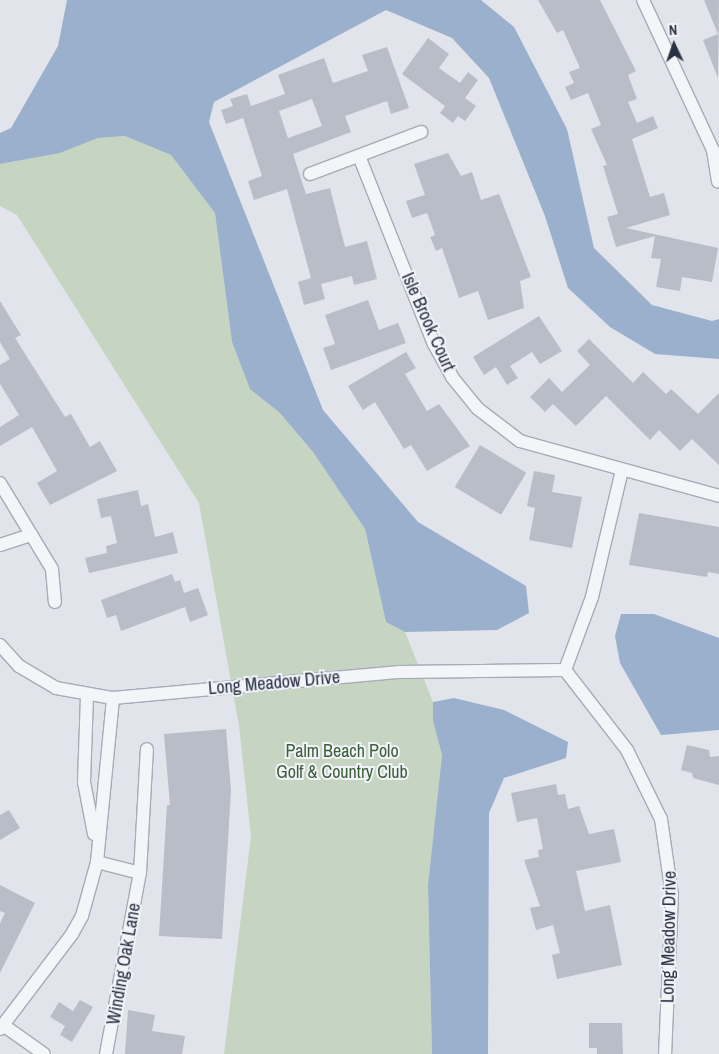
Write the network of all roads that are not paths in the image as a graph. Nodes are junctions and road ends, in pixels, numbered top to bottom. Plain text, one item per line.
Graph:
1 (643, 0) edge
2 (421, 132) dead end
3 (359, 156) junction
4 (310, 174) dead end
5 (718, 182) edge
6 (622, 470) junction
7 (0, 483) edge
8 (719, 496) edge
9 (31, 535) junction
10 (0, 545) edge
11 (55, 602) dead end
12 (0, 645) edge
13 (565, 670) junction
14 (87, 696) junction
15 (113, 698) junction
16 (147, 749) dead end
17 (97, 846) junction
18 (96, 862) junction
19 (140, 873) junction
20 (2, 1027) edge
21 (44, 1054) edge
22 (106, 1054) edge
23 (666, 1054) edge

1 - 5 street
2 - 3 street
3 - 4 street
3 - 6 street, Isle Brook Court
6 - 8 street, Isle Brook Court
6 - 13 street
7 - 9 street
9 - 10 street
9 - 11 street
12 - 14 street, Long Meadow Drive
13 - 15 street, Long Meadow Drive
13 - 23 street, Long Meadow Drive
14 - 15 street, Long Meadow Drive
14 - 17 street
15 - 17 street
16 - 19 street, Winding Oak Lane
17 - 18 street
18 - 19 street
18 - 20 street
19 - 22 street, Winding Oak Lane
20 - 21 street

